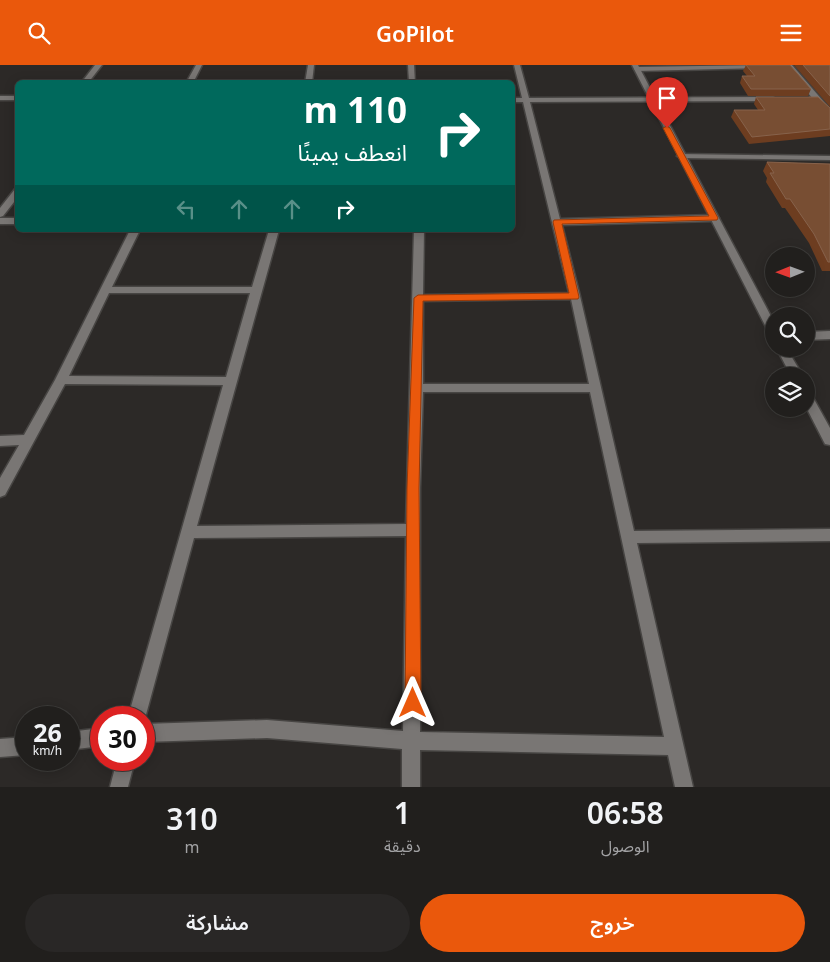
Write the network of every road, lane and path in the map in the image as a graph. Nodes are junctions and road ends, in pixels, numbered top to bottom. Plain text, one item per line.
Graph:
1 (99, 65) edge
2 (199, 65) edge
3 (311, 65) edge
4 (410, 65) edge
5 (517, 65) edge
6 (786, 66) edge
7 (636, 67) edge
8 (770, 67) edge
9 (86, 80) edge
10 (191, 80) edge
11 (308, 80) edge
12 (412, 80) edge
13 (0, 98) edge
14 (15, 98) edge
15 (526, 99) junction
16 (653, 99) junction
17 (779, 99) edge
18 (808, 99) edge
19 (817, 99) junction
20 (515, 100) edge
21 (830, 114) edge
22 (681, 156) junction
23 (830, 157) edge
24 (15, 195) edge
25 (0, 214) edge
26 (714, 218) junction
27 (0, 221) edge
28 (15, 221) edge
29 (557, 222) junction
30 (133, 232) edge
31 (273, 232) edge
32 (419, 232) edge
33 (105, 290) junction
34 (256, 290) junction
35 (575, 297) junction
36 (418, 298) junction
37 (765, 316) edge
38 (830, 335) edge
39 (815, 336) edge
40 (61, 381) junction
41 (229, 381) junction
42 (417, 388) junction
43 (595, 388) junction
44 (815, 412) edge
45 (28, 440) junction
46 (830, 440) edge
47 (0, 441) edge
48 (0, 491) edge
49 (413, 530) junction
50 (190, 532) junction
51 (830, 535) edge
52 (630, 537) junction
53 (140, 706) edge
54 (155, 733) edge
55 (413, 741) junction
56 (674, 746) junction
57 (15, 747) edge
58 (0, 749) edge
59 (123, 771) edge
60 (119, 787) edge
61 (411, 787) edge
62 (684, 787) edge

1 - 9 street
2 - 10 street
3 - 11 street
4 - 12 street
5 - 15 street
6 - 19 street
7 - 8 street
7 - 16 street
13 - 14 street
15 - 16 street
15 - 20 street
15 - 29 street
16 - 17 street
16 - 22 street
18 - 19 street
19 - 21 street
22 - 23 street
22 - 26 street
24 - 25 street
26 - 29 street
26 - 37 street
27 - 28 street
29 - 35 street
30 - 33 street
31 - 34 street
32 - 36 street
33 - 34 street
33 - 40 street
34 - 41 street
35 - 36 street
35 - 43 street
36 - 42 street
38 - 39 street
40 - 41 street
40 - 45 street
41 - 50 street
42 - 43 street
42 - 49 street
43 - 52 street
44 - 46 street
45 - 47 street
45 - 48 street
49 - 50 street
49 - 55 street
50 - 53 street
51 - 52 street
52 - 56 street
54 - 55 street
55 - 56 street
55 - 61 street
56 - 62 street
57 - 58 street
59 - 60 street

